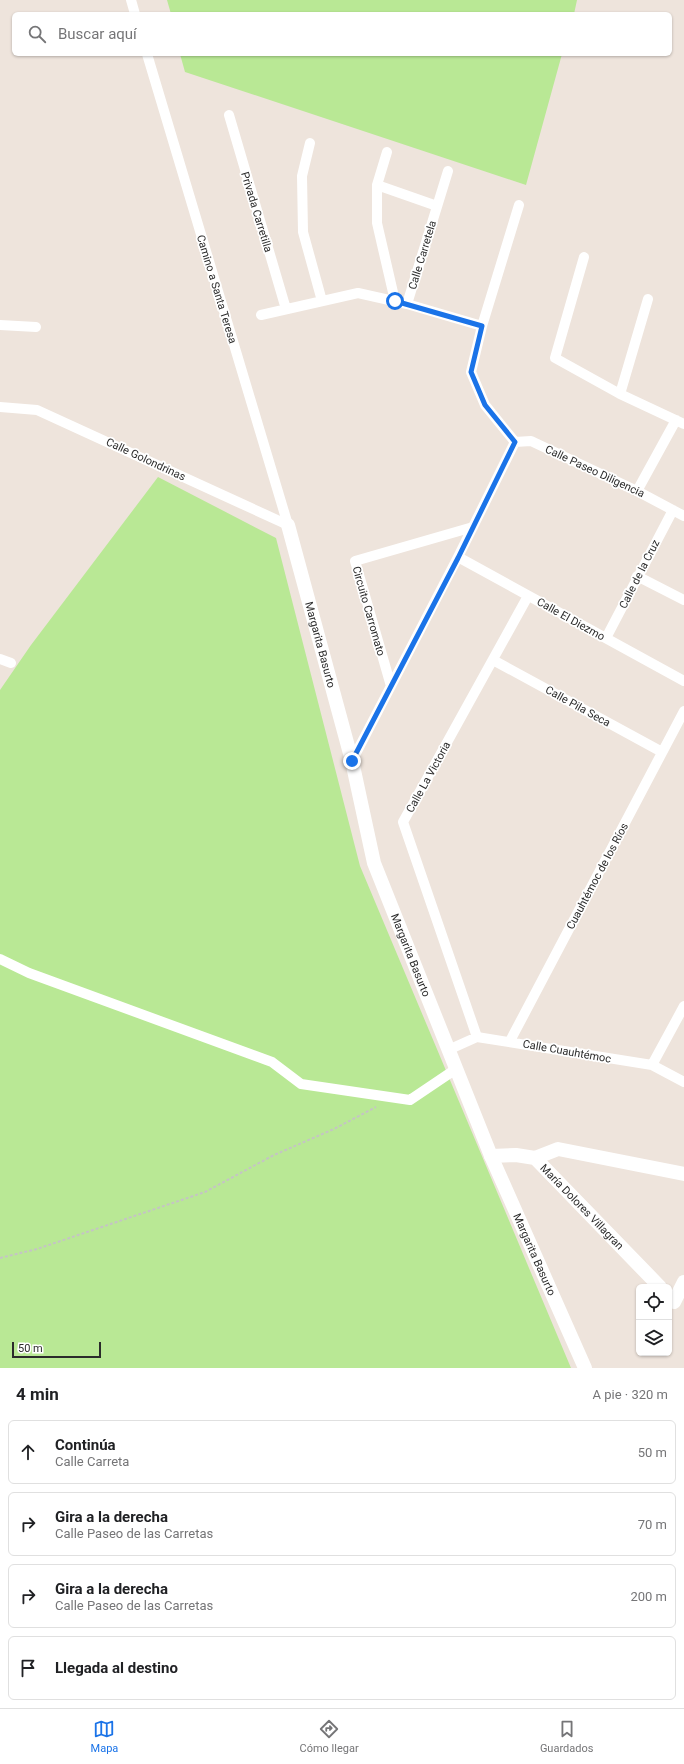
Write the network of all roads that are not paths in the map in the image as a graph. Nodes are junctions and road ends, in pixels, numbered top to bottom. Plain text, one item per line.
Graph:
1 (131, 0) edge
2 (134, 12) edge
3 (148, 56) edge
4 (229, 115) dead end
5 (310, 143) dead end
6 (387, 152) dead end
7 (448, 171) dead end
8 (377, 185) junction
9 (519, 205) dead end
10 (437, 206) junction
11 (584, 258) dead end
12 (648, 299) dead end
13 (322, 301) junction
14 (395, 301) junction
15 (407, 304) junction
16 (286, 309) junction
17 (261, 315) dead end
18 (0, 325) edge
19 (482, 326) junction
20 (36, 327) dead end
21 (620, 394) junction
22 (0, 407) edge
23 (680, 422) edge
24 (515, 442) junction
25 (637, 490) junction
26 (672, 510) junction
27 (684, 516) edge
28 (288, 525) junction
29 (473, 527) junction
30 (458, 558) junction
31 (638, 576) junction
32 (528, 596) junction
33 (684, 600) edge
34 (606, 638) junction
35 (0, 659) edge
36 (493, 660) junction
37 (11, 663) dead end
38 (684, 681) edge
39 (391, 686) junction
40 (682, 718) edge
41 (662, 752) junction
42 (352, 761) junction
43 (0, 959) edge
44 (684, 1006) edge
45 (477, 1037) junction
46 (510, 1042) junction
47 (448, 1050) junction
48 (652, 1065) junction
49 (456, 1069) junction
50 (684, 1082) edge
51 (491, 1156) junction
52 (535, 1158) junction
53 (684, 1174) edge
54 (684, 1282) edge
55 (657, 1284) edge
56 (676, 1303) edge
57 (585, 1368) edge

1 - 2 street
3 - 28 street, Camino a Santa Teresa
4 - 16 street, Privada Carretilla
5 - 13 street
6 - 8 street
7 - 10 street, Calle Carretela
8 - 10 street
8 - 14 street
9 - 19 street
10 - 15 street, Calle Carretela
11 - 21 street
12 - 21 street
13 - 14 street
13 - 16 street
14 - 15 street
15 - 19 street
16 - 17 street
18 - 20 street
19 - 24 street
21 - 23 street
22 - 28 street, Calle Golondrinas
23 - 25 street
24 - 25 street, Calle Paseo Diligencia
24 - 29 street
25 - 26 street, Calle Paseo Diligencia
26 - 27 street, Calle Paseo Diligencia
26 - 31 street, Calle de la Cruz
28 - 42 street, Margarita Basurto
29 - 30 street
29 - 39 street, Circuito Carromato
30 - 32 street, Calle El Diezmo
30 - 39 street
31 - 33 street
31 - 34 street, Calle de la Cruz
32 - 34 street, Calle El Diezmo
32 - 36 street, Calle La Victoria
34 - 38 street, Calle El Diezmo
35 - 37 street
36 - 41 street, Calle Pila Seca
36 - 45 street, Calle La Victoria
39 - 42 street
40 - 41 street, Cuauhtémoc de los Ríos
41 - 46 street, Cuauhtémoc de los Ríos
42 - 47 street, Margarita Basurto
43 - 49 street
44 - 48 street
45 - 46 street, Calle Cuauhtémoc
45 - 47 street
46 - 48 street, Calle Cuauhtémoc
47 - 49 street, Margarita Basurto
48 - 50 street, Calle Cuauhtémoc
49 - 51 street, Margarita Basurto
51 - 52 street, María Dolores Villagran
51 - 57 street, Margarita Basurto
52 - 53 street
52 - 55 street, María Dolores Villagran
54 - 56 street

